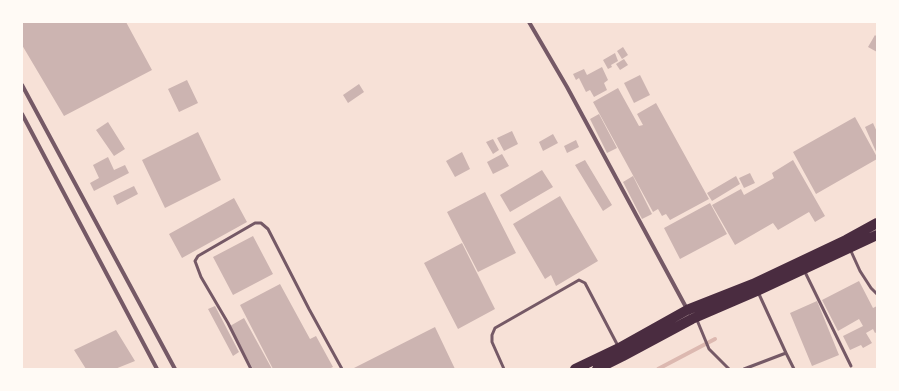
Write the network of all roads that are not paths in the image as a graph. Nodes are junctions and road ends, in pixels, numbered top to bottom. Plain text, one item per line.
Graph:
1 (529, 22) edge
2 (22, 85) edge
3 (22, 114) edge
4 (877, 223) edge
5 (877, 235) edge
6 (848, 244) junction
7 (802, 266) junction
8 (755, 287) junction
9 (877, 294) edge
10 (692, 314) junction
11 (621, 352) junction
12 (786, 353) junction
13 (595, 366) edge
14 (851, 366) dead end
15 (157, 369) edge
16 (175, 369) edge
17 (250, 369) edge
18 (342, 369) edge
19 (504, 369) edge
20 (575, 369) edge
21 (729, 369) edge
22 (744, 369) edge
23 (794, 369) edge

1 - 10 street
2 - 16 street
3 - 15 street
4 - 6 main road
5 - 6 main road
6 - 7 main road
6 - 9 lane
7 - 8 main road
7 - 14 lane
8 - 10 main road
8 - 12 lane
10 - 11 main road
10 - 21 lane
11 - 13 main road
11 - 19 lane
12 - 22 lane
12 - 23 lane
13 - 20 main road
17 - 18 lane

